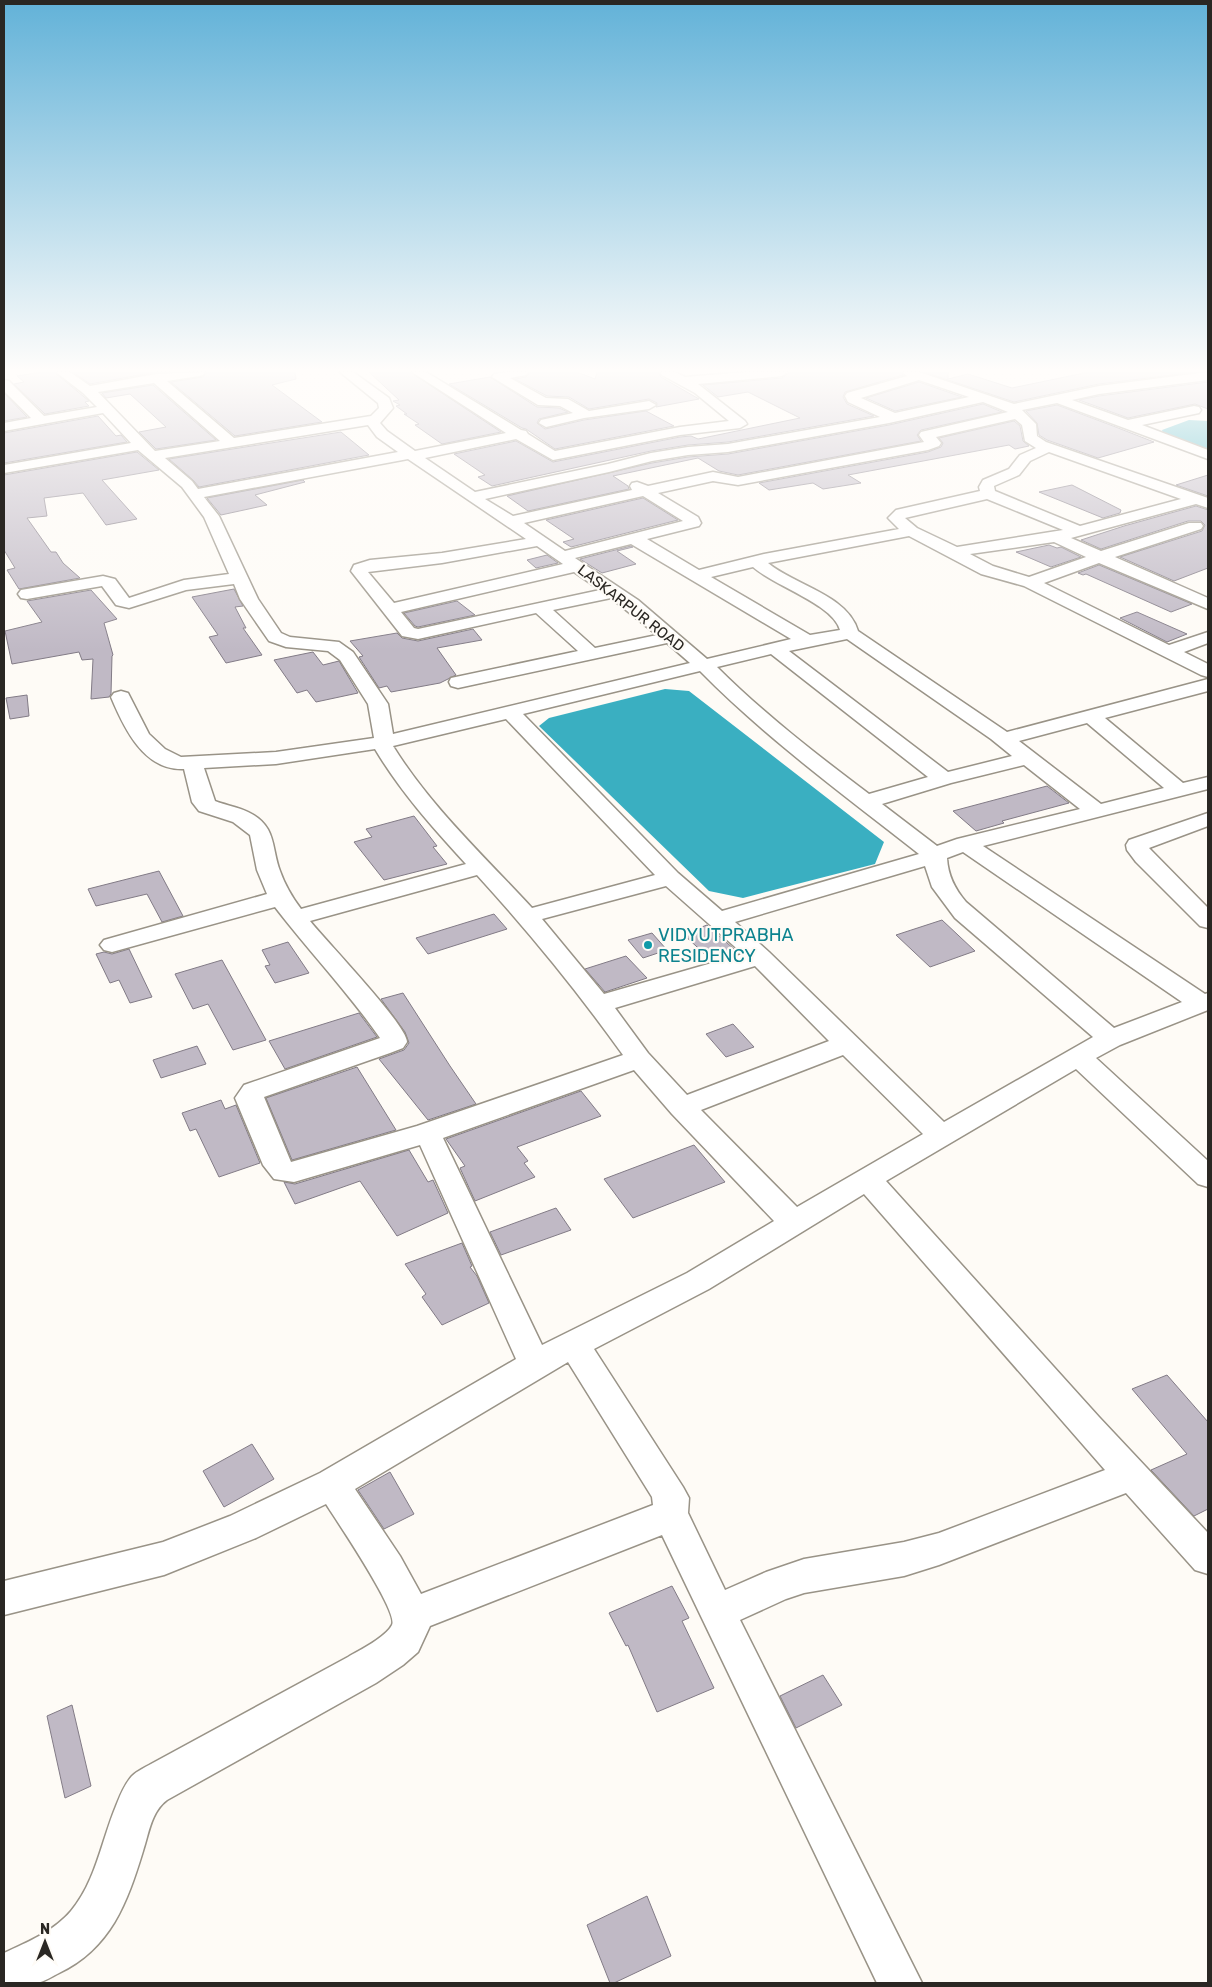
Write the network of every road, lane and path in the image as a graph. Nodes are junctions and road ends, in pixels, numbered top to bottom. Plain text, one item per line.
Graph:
1 (38, 465) edge
2 (164, 465) edge
3 (358, 465) edge
4 (426, 465) edge
5 (622, 465) edge
6 (824, 465) edge
7 (1020, 465) edge
8 (1096, 465) edge
9 (609, 468) junction
10 (4, 469) edge
11 (645, 491) junction
12 (194, 494) junction
13 (988, 494) junction
14 (472, 497) junction
15 (1202, 501) edge
16 (511, 521) junction
17 (1195, 526) dead end
18 (911, 530) junction
19 (1079, 530) junction
20 (1056, 537) junction
21 (632, 538) junction
22 (541, 541) junction
23 (489, 551) junction
24 (955, 552) junction
25 (563, 556) junction
26 (1100, 557) junction
27 (442, 558) junction
28 (760, 561) junction
29 (578, 566) junction
30 (696, 576) junction
31 (240, 578) junction
32 (523, 579) junction
33 (1030, 582) junction
34 (474, 590) junction
35 (614, 592) junction
36 (27, 594) dead end
37 (1208, 604) edge
38 (540, 608) junction
39 (389, 610) junction
40 (850, 633) junction
41 (671, 637) junction
42 (1208, 637) edge
43 (807, 641) junction
44 (774, 648) junction
45 (1169, 651) junction
46 (591, 654) junction
47 (704, 665) junction
48 (1208, 670) edge
49 (458, 682) dead end
50 (1208, 685) edge
51 (121, 697) dead end
52 (510, 711) junction
53 (1091, 716) junction
54 (1004, 739) junction
55 (383, 742) junction
56 (1028, 758) junction
57 (193, 764) junction
58 (944, 779) junction
59 (1197, 790) edge
60 (866, 802) junction
61 (1097, 811) junction
62 (1208, 819) edge
63 (965, 844) junction
64 (936, 856) junction
65 (481, 867) junction
66 (670, 878) junction
67 (1199, 901) edge
68 (287, 908) junction
69 (528, 916) junction
70 (718, 920) junction
71 (1208, 921) edge
72 (112, 945) dead end
73 (760, 956) junction
74 (1205, 1002) edge
75 (599, 1004) junction
76 (1111, 1039) junction
77 (847, 1044) junction
78 (1078, 1056) junction
79 (639, 1059) junction
80 (682, 1107) junction
81 (427, 1133) junction
82 (941, 1135) junction
83 (1208, 1177) edge
84 (867, 1179) junction
85 (794, 1223) junction
86 (572, 1344) junction
87 (535, 1364) junction
88 (1132, 1476) junction
89 (332, 1484) junction
90 (670, 1513) junction
91 (1208, 1558) edge
92 (4, 1598) edge
93 (717, 1612) junction
94 (412, 1615) junction
95 (4, 1975) edge
96 (900, 1983) edge

1 - 10 street
2 - 12 street
3 - 12 street
4 - 14 street, LASKARPUR ROAD
5 - 9 street
6 - 11 street
7 - 13 street
8 - 15 street
9 - 11 street
9 - 14 street
11 - 16 street
11 - 21 street
12 - 31 street
13 - 18 street
13 - 19 street
14 - 16 street, LASKARPUR ROAD
15 - 19 street
16 - 22 street, LASKARPUR ROAD
17 - 26 street
18 - 24 street
18 - 28 street
19 - 20 street
20 - 24 street
20 - 26 street
21 - 25 street
21 - 30 street
22 - 23 street
22 - 25 street, LASKARPUR ROAD
23 - 27 street
23 - 32 street
24 - 33 street
25 - 29 street, LASKARPUR ROAD
26 - 33 street
26 - 37 street
27 - 34 street
27 - 39 street
28 - 30 street
28 - 40 street
29 - 32 street
29 - 35 street, LASKARPUR ROAD
30 - 43 street
31 - 36 street
31 - 55 street
32 - 34 street
33 - 45 street
34 - 39 street
35 - 38 street
35 - 41 street, LASKARPUR ROAD
38 - 39 street
38 - 46 street
40 - 43 street
40 - 54 street
41 - 46 street
41 - 47 street, LASKARPUR ROAD
42 - 45 street
43 - 44 street
44 - 47 street
44 - 58 street
45 - 48 street
46 - 49 street
47 - 52 street
47 - 60 street, LASKARPUR ROAD
50 - 53 street
51 - 57 street
52 - 55 street
52 - 66 street
53 - 54 street
53 - 59 street
54 - 56 street
55 - 57 street
55 - 65 street
56 - 58 street
56 - 61 street
57 - 68 street
58 - 60 street
59 - 61 street
60 - 64 street, LASKARPUR ROAD
61 - 63 street
62 - 67 street
63 - 64 street
63 - 74 street
64 - 70 street
64 - 76 street
65 - 68 street
65 - 69 street
66 - 69 street
66 - 70 street
67 - 71 street
68 - 72 street
68 - 81 street
69 - 75 street
70 - 73 street
73 - 75 street
73 - 77 street
74 - 76 street
75 - 79 street
76 - 78 street
77 - 80 street
77 - 82 street
78 - 82 street
78 - 83 street
79 - 80 street
79 - 81 street
80 - 85 street
81 - 87 street
82 - 84 street
84 - 85 street
84 - 88 street
85 - 86 street
86 - 87 street
86 - 90 street
87 - 89 street
88 - 91 street
88 - 93 street
89 - 92 street
89 - 94 street
90 - 93 street
90 - 94 street
93 - 96 street
94 - 95 street

